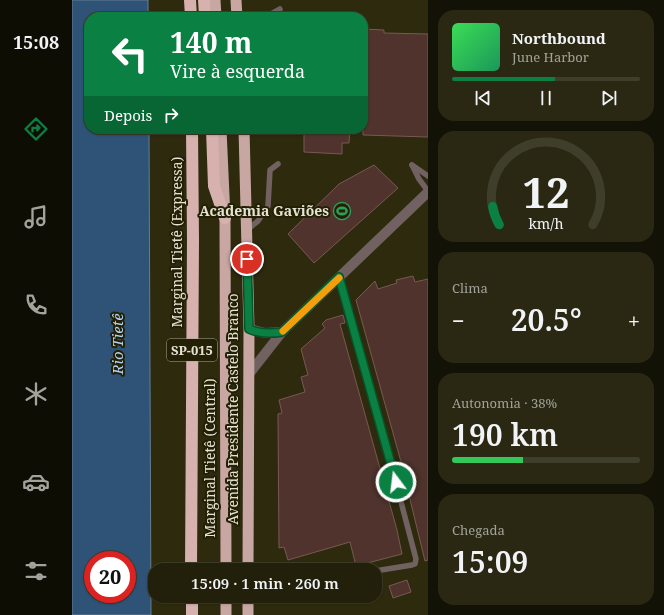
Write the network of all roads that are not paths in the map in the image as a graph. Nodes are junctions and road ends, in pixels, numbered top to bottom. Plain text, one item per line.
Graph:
1 (190, 0) edge
2 (204, 0) edge
3 (215, 0) edge
4 (236, 0) edge
5 (280, 9) dead end
6 (191, 12) edge
7 (205, 12) edge
8 (216, 12) edge
9 (237, 12) edge
10 (275, 12) edge
11 (192, 134) edge
12 (212, 134) edge
13 (221, 134) edge
14 (244, 134) edge
15 (278, 164) dead end
16 (428, 176) edge
17 (428, 192) edge
18 (225, 218) junction
19 (246, 231) junction
20 (339, 277) junction
21 (249, 329) junction
22 (282, 332) junction
23 (249, 374) junction
24 (191, 563) edge
25 (226, 563) edge
26 (248, 563) edge
27 (382, 570) edge
28 (192, 603) edge
29 (226, 603) edge
30 (248, 603) edge
31 (192, 615) edge
32 (226, 615) edge
33 (248, 615) edge

1 - 6 highway
2 - 7 highway
3 - 8 highway
4 - 9 highway
5 - 10 lane
11 - 24 highway, Marginal Tietê (Expressa) / SP-015
12 - 18 highway
13 - 18 highway, Marginal Tietê (Central)
14 - 19 highway, Avenida Presidente Castelo Branco
15 - 19 lane
16 - 17 lane
17 - 20 street
18 - 25 highway, Marginal Tietê (Central)
19 - 21 highway, Avenida Presidente Castelo Branco
20 - 22 street
20 - 27 lane
21 - 22 street
21 - 23 highway, Avenida Presidente Castelo Branco
22 - 23 street
23 - 26 highway, Avenida Presidente Castelo Branco
28 - 31 highway
29 - 32 highway
30 - 33 highway

